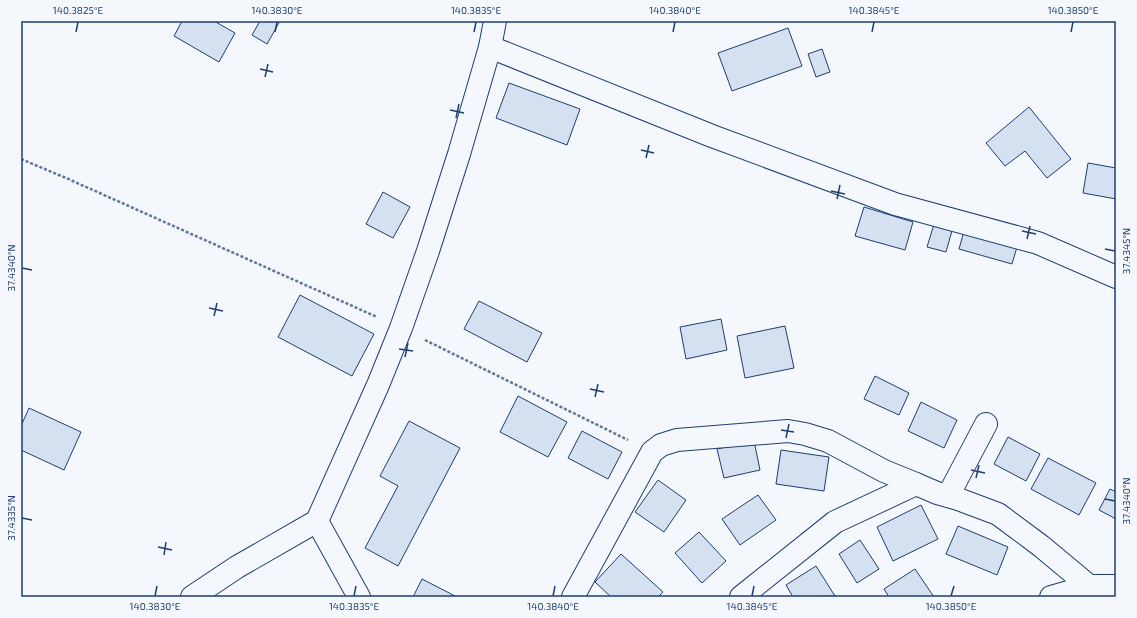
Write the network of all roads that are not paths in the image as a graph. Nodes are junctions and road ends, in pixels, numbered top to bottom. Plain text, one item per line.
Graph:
1 (495, 21) edge
2 (490, 47) junction
3 (1116, 277) edge
4 (986, 424) dead end
5 (916, 484) junction
6 (948, 496) junction
7 (317, 521) junction
8 (1089, 586) junction
9 (1116, 586) edge
10 (192, 597) edge
11 (359, 597) edge
12 (573, 597) edge
13 (741, 597) edge
14 (1051, 597) edge

1 - 2 street
2 - 3 street
2 - 7 street
4 - 6 street
5 - 6 street
5 - 12 street
5 - 13 street
6 - 8 street
7 - 10 street
7 - 11 street
8 - 9 street
8 - 14 street

